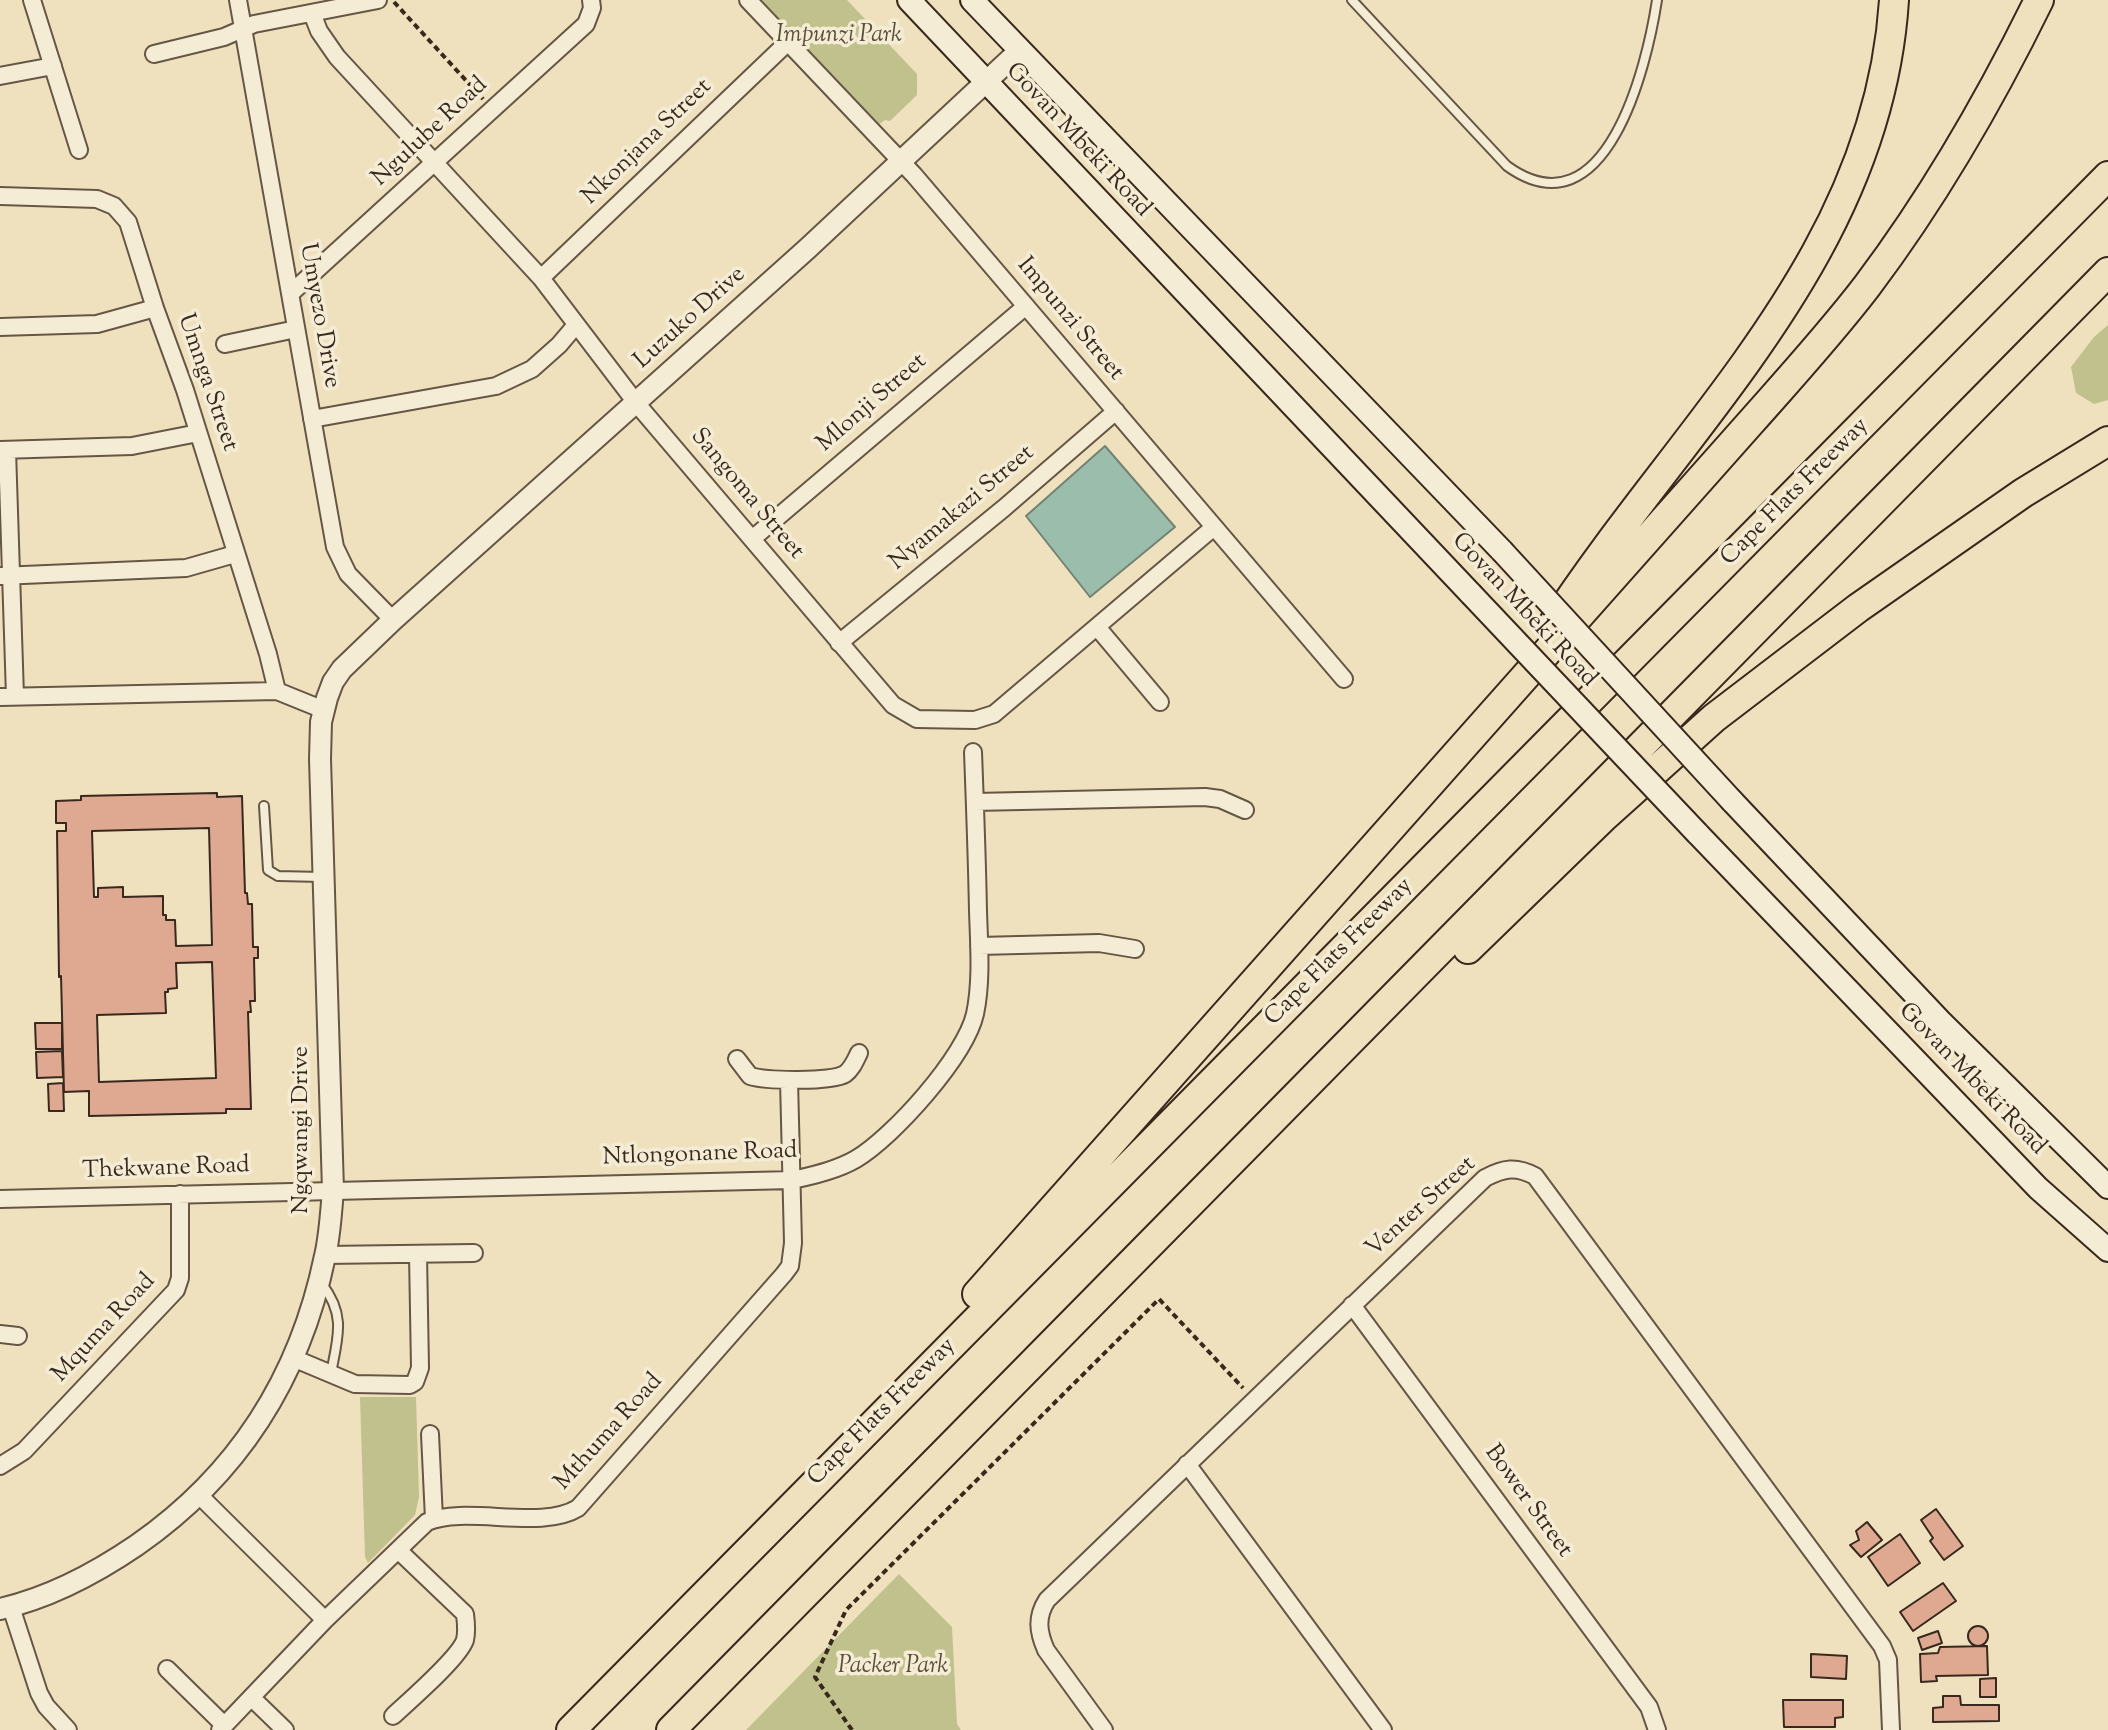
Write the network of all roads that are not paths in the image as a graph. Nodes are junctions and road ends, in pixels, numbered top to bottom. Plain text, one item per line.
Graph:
1 (32, 0) edge
2 (238, 0) edge
3 (378, 0) edge
4 (591, 0) edge
5 (748, 0) edge
6 (909, 0) edge
7 (972, 0) edge
8 (1352, 0) edge
9 (1657, 0) edge
10 (1894, 0) edge
11 (2039, 0) edge
12 (312, 13) junction
13 (242, 27) junction
14 (788, 42) junction
15 (1019, 51) junction
16 (154, 54) dead end
17 (53, 66) junction
18 (0, 76) edge
19 (985, 82) junction
20 (79, 150) dead end
21 (901, 161) junction
22 (434, 163) junction
23 (2108, 176) edge
24 (0, 196) edge
25 (2108, 272) edge
26 (541, 278) junction
27 (290, 294) junction
28 (1026, 306) junction
29 (155, 308) junction
30 (576, 325) junction
31 (0, 327) edge
32 (296, 329) junction
33 (225, 344) dead end
34 (637, 404) junction
35 (1116, 411) junction
36 (312, 419) junction
37 (198, 433) junction
38 (2108, 441) edge
39 (3, 450) edge
40 (1214, 527) junction
41 (752, 539) junction
42 (235, 554) junction
43 (6, 576) edge
44 (393, 620) junction
45 (1097, 627) junction
46 (839, 643) junction
47 (1344, 679) dead end
48 (277, 691) junction
49 (8, 696) edge
50 (1160, 702) dead end
51 (1498, 708) junction
52 (324, 710) junction
53 (973, 752) dead end
54 (975, 802) junction
55 (264, 806) dead end
56 (1245, 810) dead end
57 (325, 877) junction
58 (979, 946) junction
59 (1135, 949) dead end
60 (859, 1053) dead end
61 (737, 1059) dead end
62 (789, 1080) junction
63 (793, 1180) junction
64 (1215, 1180) junction
65 (2108, 1187) edge
66 (333, 1190) junction
67 (180, 1194) junction
68 (0, 1199) edge
69 (2108, 1250) edge
70 (474, 1253) dead end
71 (418, 1254) junction
72 (325, 1255) junction
73 (319, 1281) junction
74 (1352, 1305) junction
75 (0, 1334) edge
76 (18, 1336) dead end
77 (293, 1358) junction
78 (330, 1374) junction
79 (868, 1428) junction
80 (430, 1434) dead end
81 (1187, 1464) junction
82 (0, 1466) edge
83 (199, 1495) junction
84 (434, 1519) junction
85 (398, 1550) junction
86 (5, 1608) edge
87 (325, 1620) junction
88 (167, 1669) dead end
89 (252, 1698) junction
90 (393, 1716) dead end
91 (222, 1728) edge
92 (68, 1730) edge
93 (285, 1730) edge
94 (571, 1730) edge
95 (671, 1730) edge
96 (1104, 1730) edge
97 (1383, 1730) edge
98 (1657, 1730) edge
99 (1891, 1730) edge

1 - 17 street
2 - 13 street, Umyezo Drive
3 - 12 street
4 - 22 street, Ngulube Road
5 - 14 street, Impunzi Street
6 - 19 main road, Govan Mbeki Road
7 - 15 main road, Govan Mbeki Road
8 - 9 lane
10 - 51 highway
11 - 51 highway
12 - 13 street
12 - 22 street, Sangoma Street
13 - 16 street
13 - 27 street, Umyezo Drive
14 - 21 street, Impunzi Street
14 - 26 street, Nkonjana Street
15 - 19 street, Luzuko Drive
15 - 65 main road, Govan Mbeki Road, bridge
17 - 18 street
17 - 20 street
19 - 21 street, Luzuko Drive
19 - 69 main road, Govan Mbeki Road, bridge
21 - 28 street, Impunzi Street
21 - 34 street, Luzuko Drive
22 - 26 street, Sangoma Street
22 - 27 street, Ngulube Road
23 - 79 highway, Cape Flats Freeway
24 - 29 street, Umnga Street
25 - 64 highway
26 - 30 street, Sangoma Street
27 - 32 street, Umyezo Drive
28 - 35 street, Impunzi Street
28 - 41 street, Mlonji Street
29 - 31 street
29 - 37 street, Umnga Street
30 - 34 street, Sangoma Street
30 - 36 street
32 - 33 street
32 - 36 street, Umyezo Drive
34 - 41 street, Sangoma Street
34 - 44 street, Luzuko Drive
35 - 40 street, Impunzi Street
35 - 46 street, Nyamakazi Street
36 - 44 street, Umyezo Drive
37 - 39 street
37 - 42 street, Umnga Street
38 - 64 highway
39 - 43 street
40 - 45 street, Sangoma Street
40 - 47 street, Impunzi Street
41 - 46 street, Sangoma Street
42 - 43 street
42 - 48 street, Umnga Street
43 - 49 street
44 - 52 street, Ngqwangi Drive
45 - 46 street, Sangoma Street
45 - 50 street
48 - 49 street
48 - 52 street
51 - 79 highway
52 - 57 street, Ngqwangi Drive
53 - 54 street, Ntlongonane Road
54 - 56 street
54 - 58 street, Ntlongonane Road
55 - 57 lane
57 - 66 street, Ngqwangi Drive
58 - 59 street
58 - 63 street, Ntlongonane Road
60 - 62 street
61 - 62 street
62 - 63 street, Mthuma Road
63 - 66 street, Ntlongonane Road
63 - 84 street, Mthuma Road
64 - 95 highway
66 - 67 street, Thekwane Road
66 - 72 street, Ngqwangi Drive
67 - 68 street, Thekwane Road
67 - 82 street, Mquma Road
70 - 71 street
71 - 72 street
71 - 78 street
72 - 73 street, Ngqwangi Drive
73 - 77 street, Ngqwangi Drive
73 - 78 lane
74 - 81 street, Venter Street
74 - 98 street, Bower Street
74 - 99 street, Venter Street
75 - 76 street
77 - 78 street
77 - 83 street, Ngqwangi Drive
79 - 94 highway, Cape Flats Freeway
80 - 84 street
81 - 96 street, Venter Street
81 - 97 street
83 - 86 street, Ngqwangi Drive
83 - 87 street
84 - 85 street
85 - 87 street
85 - 90 street
86 - 92 street
87 - 89 street
88 - 91 street
89 - 91 street
89 - 93 street

